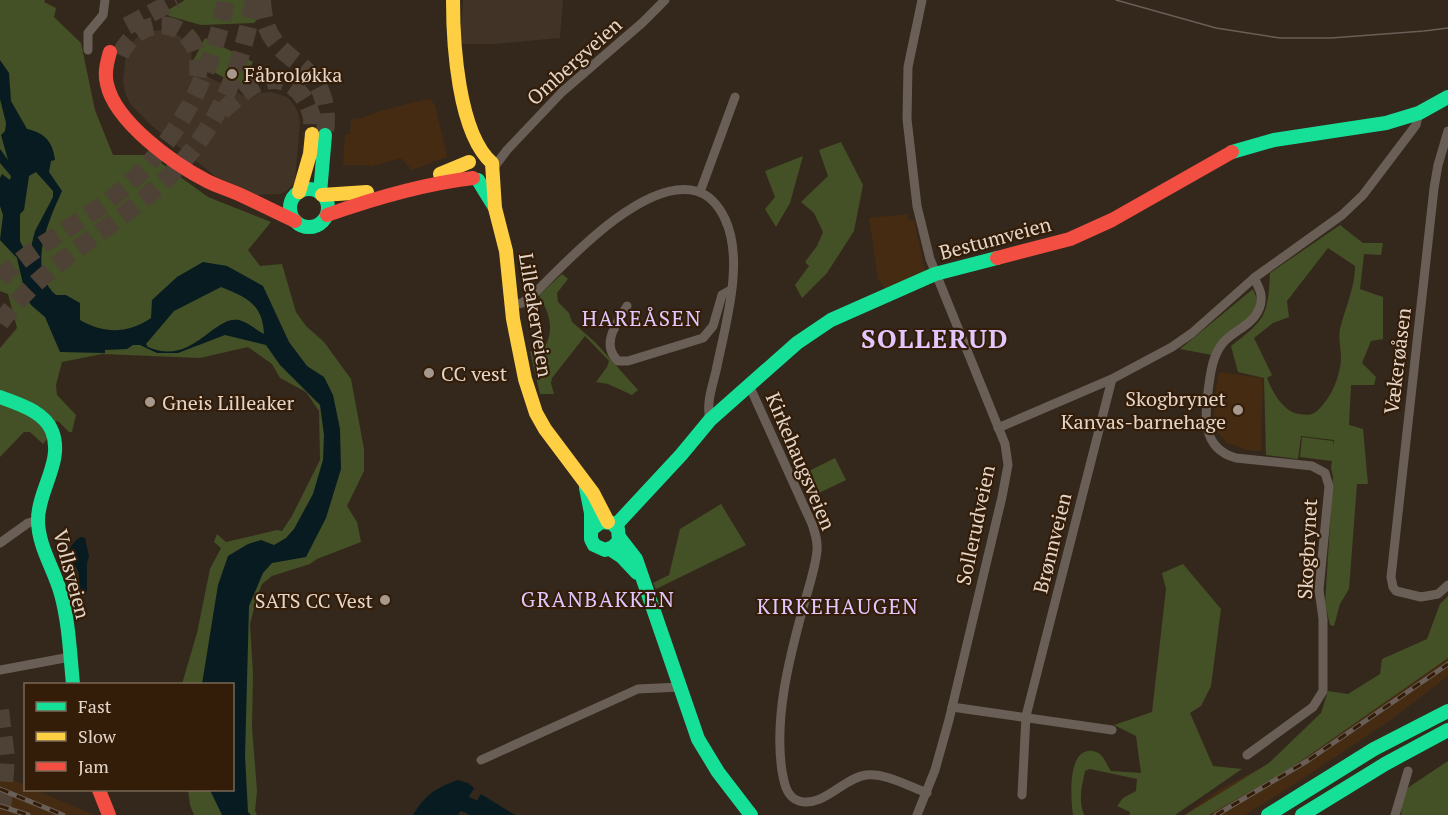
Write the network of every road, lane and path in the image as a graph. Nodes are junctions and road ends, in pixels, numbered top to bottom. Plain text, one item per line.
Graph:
1 (105, 0) edge
2 (453, 0) edge
3 (665, 0) edge
4 (922, 0) edge
5 (88, 50) dead end
6 (115, 53) dead end
7 (735, 97) dead end
8 (1448, 97) edge
9 (1419, 113) junction
10 (1448, 131) edge
11 (483, 163) junction
12 (476, 179) junction
13 (700, 192) junction
14 (321, 194) junction
15 (287, 201) junction
16 (495, 208) junction
17 (327, 215) junction
18 (295, 221) junction
19 (935, 274) junction
20 (1254, 278) junction
21 (730, 290) junction
22 (512, 305) junction
23 (627, 306) dead end
24 (1112, 379) junction
25 (749, 385) junction
26 (0, 397) edge
27 (710, 420) junction
28 (998, 428) junction
29 (586, 486) junction
30 (38, 520) junction
31 (614, 528) junction
32 (592, 529) junction
33 (0, 543) edge
34 (610, 549) junction
35 (642, 579) junction
36 (1448, 585) edge
37 (70, 657) junction
38 (0, 669) edge
39 (73, 683) edge
40 (680, 687) junction
41 (952, 707) junction
42 (1447, 711) edge
43 (1026, 717) junction
44 (1112, 730) dead end
45 (1448, 730) edge
46 (1448, 741) edge
47 (1247, 755) dead end
48 (481, 760) dead end
49 (1408, 771) dead end
50 (100, 791) edge
51 (927, 793) junction
52 (1022, 795) dead end
53 (109, 815) edge
54 (751, 815) edge
55 (917, 815) edge
56 (1268, 815) edge
57 (1302, 815) edge
58 (1322, 815) edge
59 (1395, 815) edge

1 - 5 street
2 - 11 main road, Lilleakerveien
3 - 11 street, Ombergveien
4 - 19 street, Sollerudveien
6 - 15 main road
7 - 13 street
8 - 9 main road, Bestumveien
9 - 19 main road, Bestumveien
9 - 20 street
10 - 36 street, Vækerøåsen
11 - 12 main road
11 - 12 main road, Lilleakerveien
11 - 14 main road
11 - 16 main road, Lilleakerveien
12 - 16 main road, Lilleakerveien
12 - 17 main road
13 - 21 street
13 - 22 street
14 - 15 main road
14 - 15 main road
14 - 17 main road
15 - 18 main road
15 - 18 main road
16 - 22 main road, Lilleakerveien
17 - 18 main road
19 - 25 main road, Bestumveien
19 - 28 street, Sollerudveien
20 - 24 street
20 - 47 street, Skogbrynet
21 - 23 street
21 - 27 street
22 - 29 main road, Lilleakerveien
24 - 28 street
24 - 43 street, Brønnveien
25 - 27 main road, Bestumveien
25 - 51 street, Kirkehaugsveien
26 - 30 main road, Vollsveien
27 - 31 main road, Bestumveien
28 - 41 street, Sollerudveien
29 - 31 main road, Lilleakerveien
29 - 32 main road, Lilleakerveien
30 - 33 street
30 - 37 main road, Vollsveien
31 - 32 main road
31 - 34 main road
31 - 35 main road, Lilleakerveien
32 - 34 main road
34 - 35 main road, Lilleakerveien
35 - 40 main road, Lilleakerveien
37 - 38 street
37 - 39 main road, Vollsveien
40 - 48 street
40 - 54 main road, Lilleakerveien
41 - 43 street
41 - 51 street, Sollerudveien
42 - 56 main road
43 - 44 street
43 - 52 street, Brønnveien
45 - 57 main road
46 - 58 main road
49 - 59 street
50 - 53 main road
51 - 55 street, Sollerudveien

